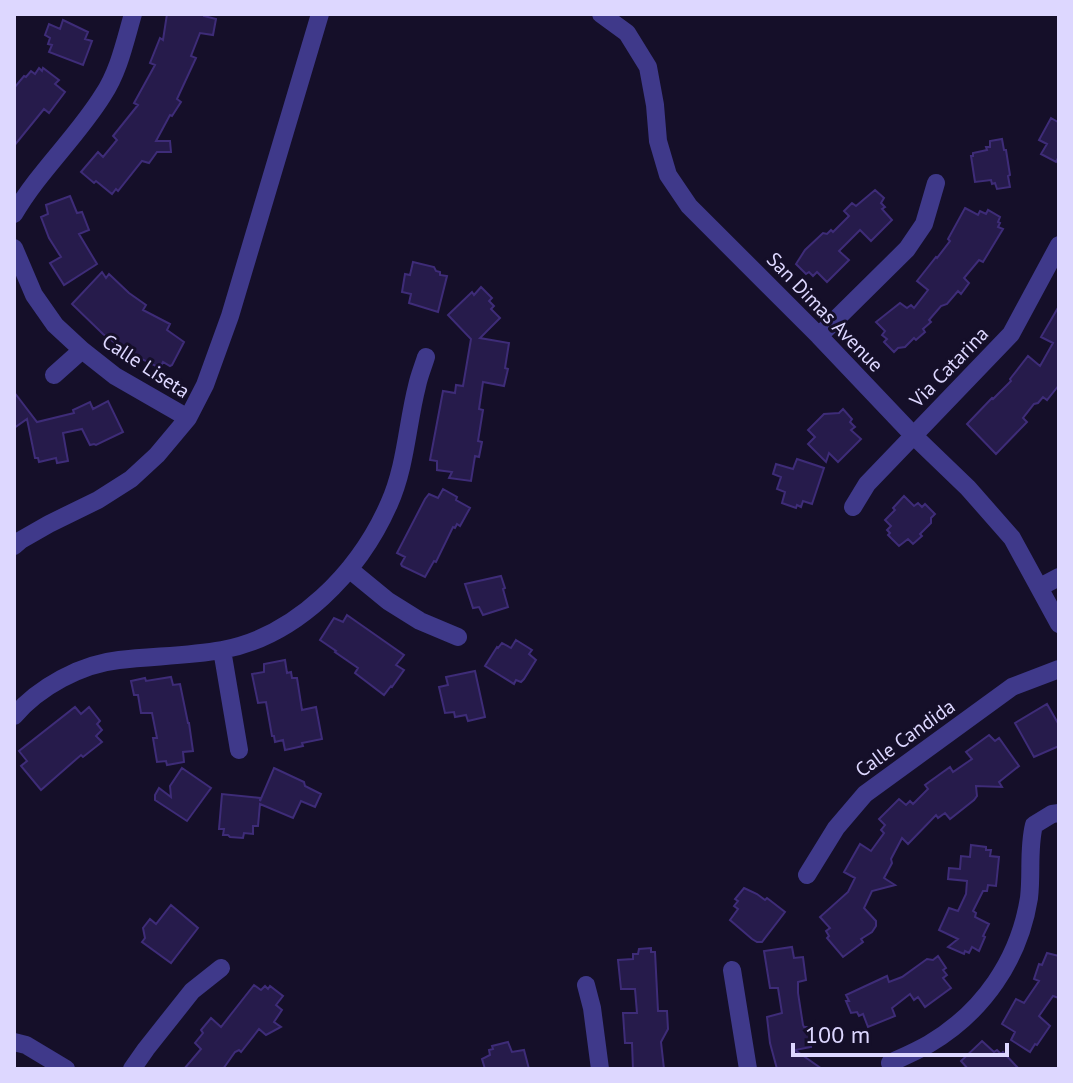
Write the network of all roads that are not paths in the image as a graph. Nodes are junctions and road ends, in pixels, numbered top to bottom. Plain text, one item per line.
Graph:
1 (133, 14) edge
2 (320, 14) edge
3 (601, 14) edge
4 (936, 183) dead end
5 (14, 214) edge
6 (1059, 245) edge
7 (14, 248) edge
8 (819, 336) junction
9 (82, 350) junction
10 (426, 357) dead end
11 (54, 375) dead end
12 (188, 418) junction
13 (914, 436) junction
14 (853, 507) dead end
15 (14, 546) edge
16 (349, 569) junction
17 (1059, 577) edge
18 (1040, 587) junction
19 (1059, 624) edge
20 (458, 637) dead end
21 (222, 650) junction
22 (1059, 669) edge
23 (14, 716) edge
24 (239, 750) dead end
25 (1059, 813) edge
26 (807, 875) dead end
27 (221, 968) dead end
28 (732, 970) dead end
29 (586, 985) dead end
30 (14, 1042) edge
31 (890, 1063) dead end
32 (66, 1069) edge
33 (132, 1069) edge
34 (600, 1069) edge
35 (748, 1069) edge

1 - 5 street
2 - 12 street
3 - 8 street, San Dimas Avenue
4 - 8 street
6 - 13 street, Via Catarina
7 - 9 street, Calle Liseta
8 - 13 street, San Dimas Avenue
9 - 11 street, Calle Liseta
9 - 12 street, Calle Liseta
10 - 16 street
12 - 15 street
13 - 14 street, Via Catarina
13 - 18 street, San Dimas Avenue
16 - 20 street
16 - 21 street
17 - 18 street
18 - 19 street, San Dimas Avenue
21 - 23 street
21 - 24 street
22 - 26 street, Calle Candida
25 - 31 street
27 - 33 street
28 - 35 street
29 - 34 street
30 - 32 street

